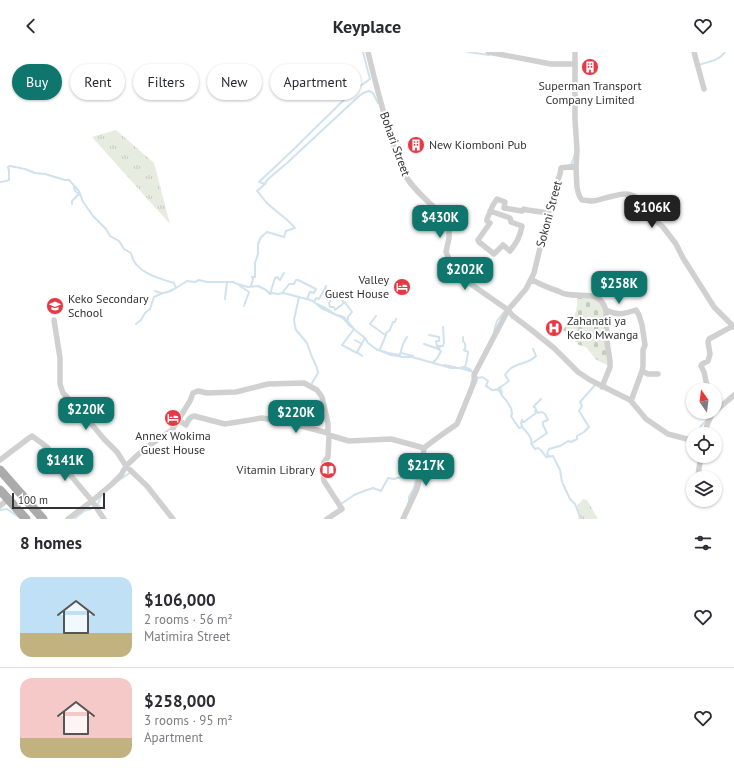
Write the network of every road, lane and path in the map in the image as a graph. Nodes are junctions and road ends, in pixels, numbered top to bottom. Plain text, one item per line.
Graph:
1 (368, 52) edge
2 (488, 52) edge
3 (575, 52) edge
4 (694, 52) edge
5 (575, 64) junction
6 (704, 90) dead end
7 (576, 166) junction
8 (490, 211) junction
9 (549, 213) junction
10 (531, 280) junction
11 (508, 310) junction
12 (606, 310) junction
13 (54, 320) dead end
14 (734, 327) edge
15 (642, 371) junction
16 (658, 374) dead end
17 (706, 383) edge
18 (602, 387) junction
19 (734, 395) edge
20 (631, 402) junction
21 (722, 405) edge
22 (178, 420) junction
23 (328, 434) junction
24 (686, 439) edge
25 (424, 448) junction
26 (0, 460) edge
27 (126, 466) junction
28 (0, 470) edge
29 (0, 490) edge
30 (8, 499) junction
31 (92, 501) junction
32 (0, 506) edge
33 (26, 519) edge
34 (43, 519) edge
35 (68, 519) edge
36 (104, 519) edge
37 (173, 519) edge
38 (327, 519) edge
39 (403, 519) edge

1 - 11 street, Bohari Street
2 - 5 street
3 - 5 street
4 - 6 street
5 - 7 street
7 - 9 street, Sokoni Street
7 - 14 street
8 - 8 street
8 - 9 street
9 - 10 street, Sokoni Street
10 - 11 street, Sokoni Street
10 - 12 street
11 - 18 street
11 - 25 street, Sokoni Street
12 - 15 street
12 - 18 street
13 - 27 street
14 - 17 street
15 - 16 street
15 - 20 street
18 - 20 street
19 - 21 street
20 - 24 street
22 - 23 street
22 - 23 street
22 - 27 street
23 - 25 street
23 - 38 street
25 - 39 street
26 - 31 street
27 - 31 street
27 - 37 street
28 - 34 main road
29 - 30 main road
30 - 32 street
30 - 33 main road
31 - 35 street
31 - 36 street

